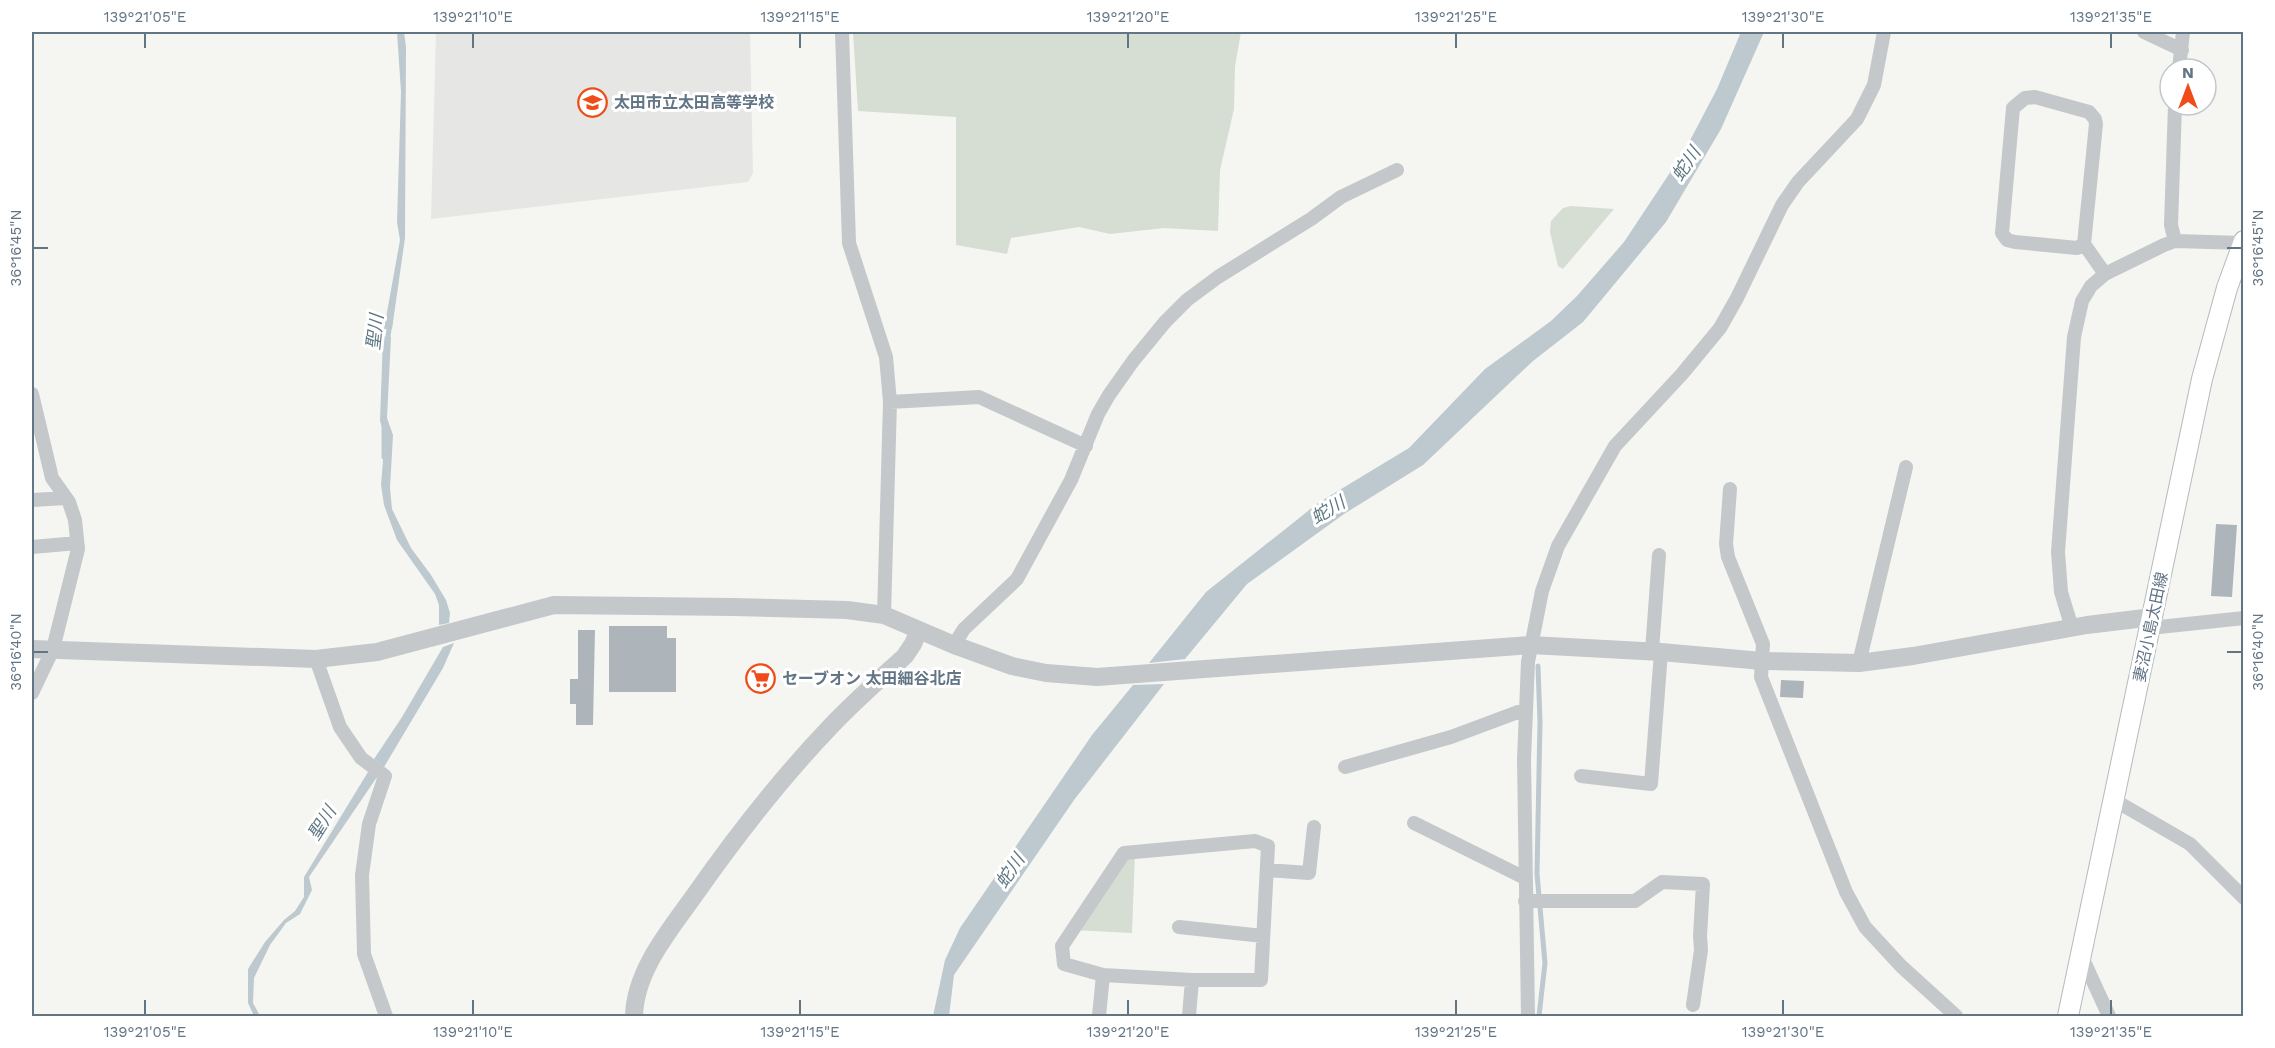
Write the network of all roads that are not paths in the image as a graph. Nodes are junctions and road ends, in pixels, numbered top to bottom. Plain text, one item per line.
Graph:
1 (842, 32) edge
2 (1884, 32) edge
3 (2144, 32) edge
4 (2183, 32) edge
5 (2182, 50) junction
6 (2181, 57) edge
7 (2175, 117) edge
8 (1397, 170) dead end
9 (2175, 241) junction
10 (2243, 242) edge
11 (2084, 244) junction
12 (2105, 274) junction
13 (32, 394) edge
14 (890, 402) junction
15 (1086, 446) junction
16 (1906, 467) dead end
17 (1730, 489) dead end
18 (66, 498) junction
19 (32, 501) edge
20 (77, 543) junction
21 (32, 547) edge
22 (1659, 555) dead end
23 (884, 615) junction
24 (2244, 618) edge
25 (2152, 623) junction
26 (2072, 628) junction
27 (919, 630) junction
28 (954, 645) junction
29 (1531, 645) junction
30 (32, 649) edge
31 (52, 649) junction
32 (1656, 651) junction
33 (316, 659) junction
34 (1762, 661) junction
35 (1859, 663) junction
36 (32, 693) edge
37 (1526, 709) junction
38 (1345, 767) dead end
39 (1581, 776) dead end
40 (2114, 800) junction
41 (1414, 824) dead end
42 (1314, 827) dead end
43 (1267, 870) junction
44 (1525, 878) junction
45 (2244, 898) edge
46 (1525, 901) junction
47 (1179, 927) dead end
48 (1263, 936) junction
49 (2081, 955) junction
50 (1103, 975) junction
51 (1192, 980) junction
52 (1693, 1005) dead end
53 (386, 1017) edge
54 (634, 1017) edge
55 (1099, 1017) edge
56 (1189, 1017) edge
57 (1528, 1017) edge
58 (1956, 1017) edge
59 (2068, 1017) edge
60 (2109, 1017) edge

1 - 14 street
2 - 29 street
3 - 5 street
4 - 5 street
5 - 6 street
7 - 9 street
8 - 15 street
9 - 10 street
9 - 12 street
10 - 25 main road, 妻沼小島太田線
11 - 11 street
11 - 12 street
12 - 26 street
13 - 18 street
14 - 15 street
14 - 23 street
15 - 28 street
16 - 35 street
17 - 34 street
18 - 19 street
18 - 20 street
20 - 21 street
20 - 31 street
22 - 32 street
23 - 27 street
23 - 33 street
24 - 25 street
25 - 26 street
25 - 40 main road, 妻沼小島太田線
26 - 35 street
27 - 28 street
27 - 54 street
28 - 29 street
29 - 32 street
29 - 37 street
30 - 31 street
31 - 33 street
31 - 36 street
32 - 34 street
32 - 39 street
33 - 53 street
34 - 35 street
34 - 58 street
37 - 38 street
37 - 44 street
40 - 45 street
40 - 49 main road, 妻沼小島太田線
41 - 44 street
42 - 43 street
43 - 48 street
43 - 50 street
44 - 46 street
46 - 52 street
46 - 57 street
47 - 48 street
48 - 51 street
49 - 59 main road, 妻沼小島太田線
49 - 60 street
50 - 51 street
50 - 55 street
51 - 56 street

